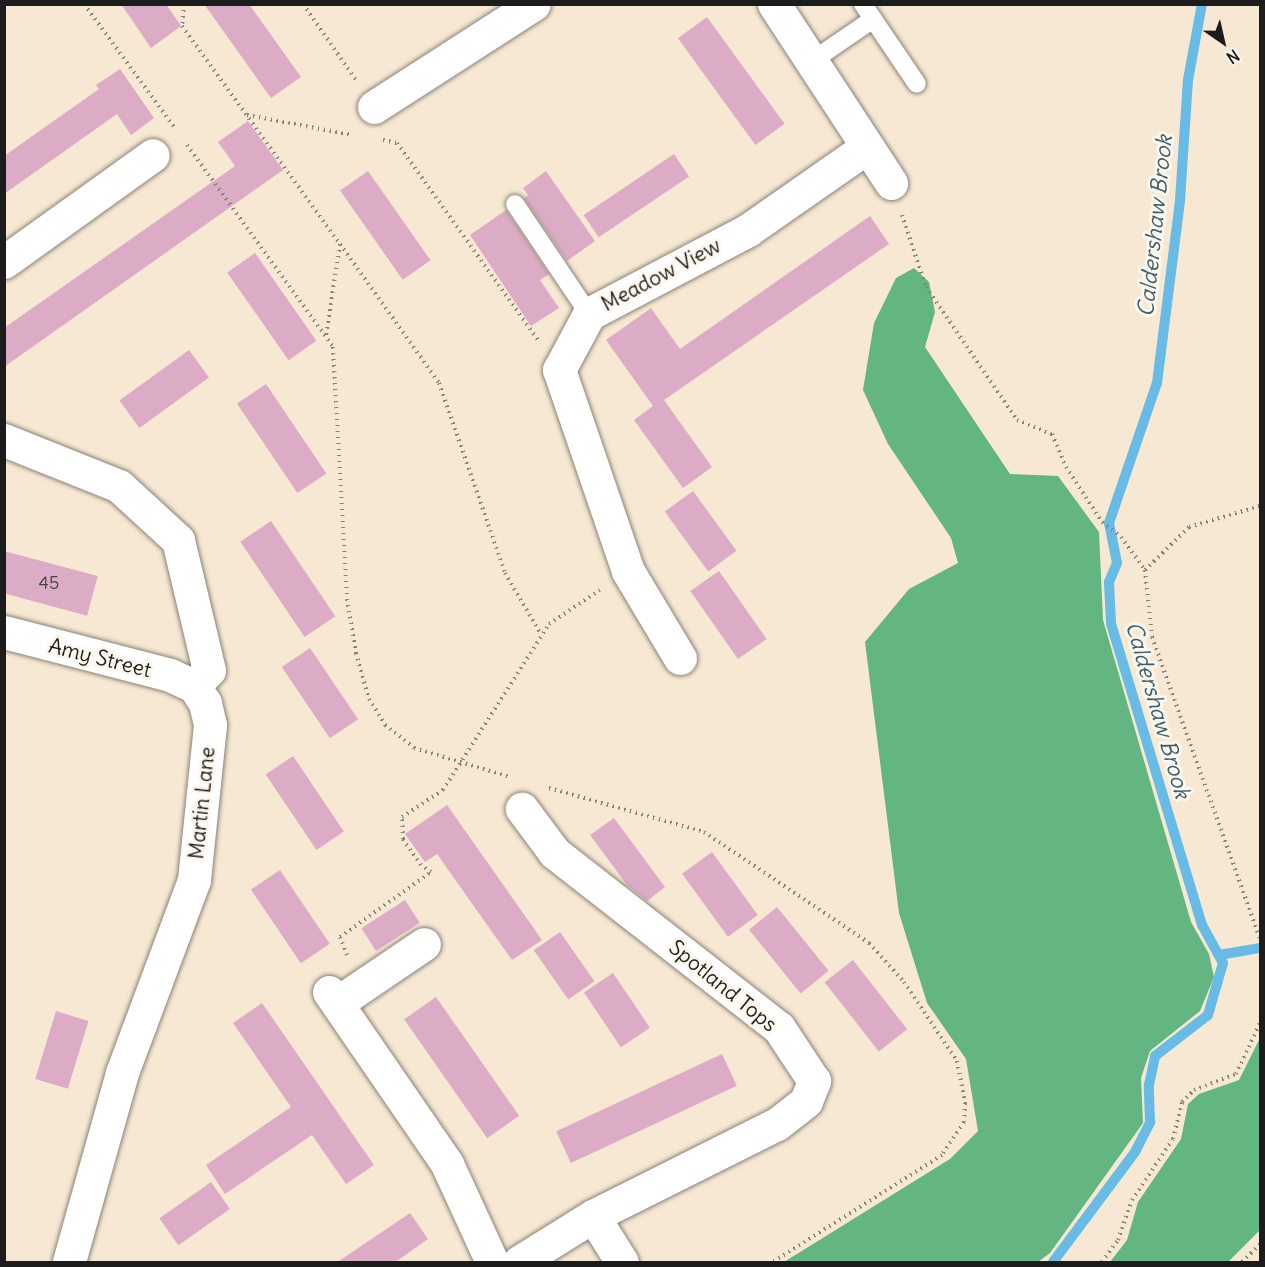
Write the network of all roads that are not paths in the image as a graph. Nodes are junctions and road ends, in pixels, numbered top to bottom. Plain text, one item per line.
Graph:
1 (534, 4) edge
2 (774, 4) edge
3 (868, 12) edge
4 (813, 61) junction
5 (917, 84) dead end
6 (370, 128) road end
7 (867, 147) junction
8 (153, 155) dead end
9 (891, 183) road end
10 (515, 204) dead end
11 (4, 262) edge
12 (589, 314) junction
13 (4, 440) edge
14 (4, 632) edge
15 (680, 658) dead end
16 (194, 686) junction
17 (525, 791) road end
18 (424, 944) dead end
19 (593, 1216) junction
20 (69, 1263) edge
21 (492, 1263) edge
22 (519, 1263) edge
23 (622, 1263) edge

1 - 6 street
2 - 4 street
3 - 4 lane
3 - 5 lane
4 - 7 street
7 - 9 street
7 - 12 street, Meadow View
8 - 11 street
10 - 12 lane
12 - 15 street, Meadow View
13 - 16 street
14 - 16 street, Amy Street
16 - 20 street, Martin Lane
17 - 19 street, Spotland Tops
18 - 21 street
19 - 22 street, Spotland Tops
19 - 23 street

